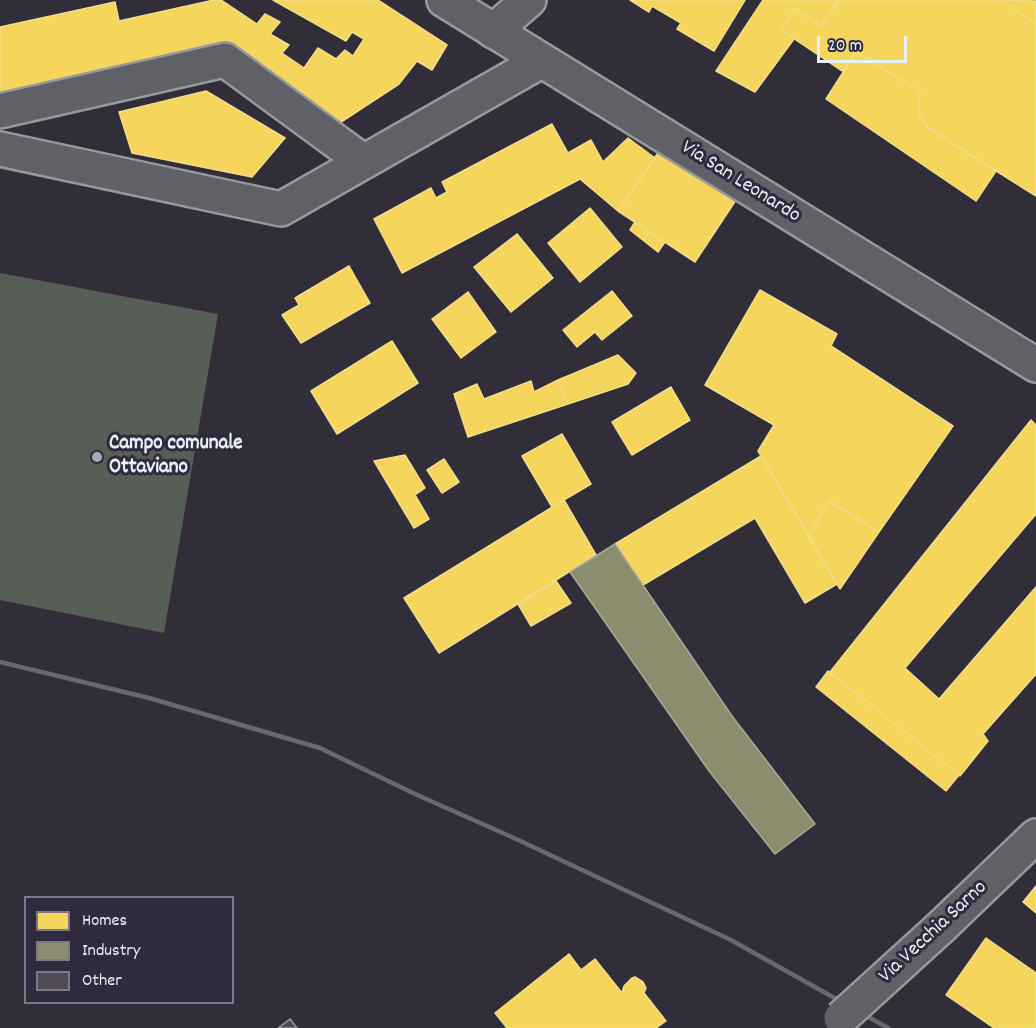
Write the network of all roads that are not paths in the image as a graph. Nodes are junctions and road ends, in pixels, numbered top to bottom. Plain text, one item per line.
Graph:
1 (444, 0) edge
2 (529, 0) edge
3 (493, 31) junction
4 (541, 61) junction
5 (0, 111) edge
6 (0, 149) edge
7 (364, 162) junction
8 (1036, 365) edge
9 (1036, 836) edge
10 (836, 1023) edge

1 - 3 street, Via San Leonardo
2 - 3 street
3 - 4 street, Via San Leonardo
4 - 7 street
4 - 8 street, Via San Leonardo
5 - 7 street
6 - 7 street
9 - 10 street, Via Vecchia Sarno, bridge

